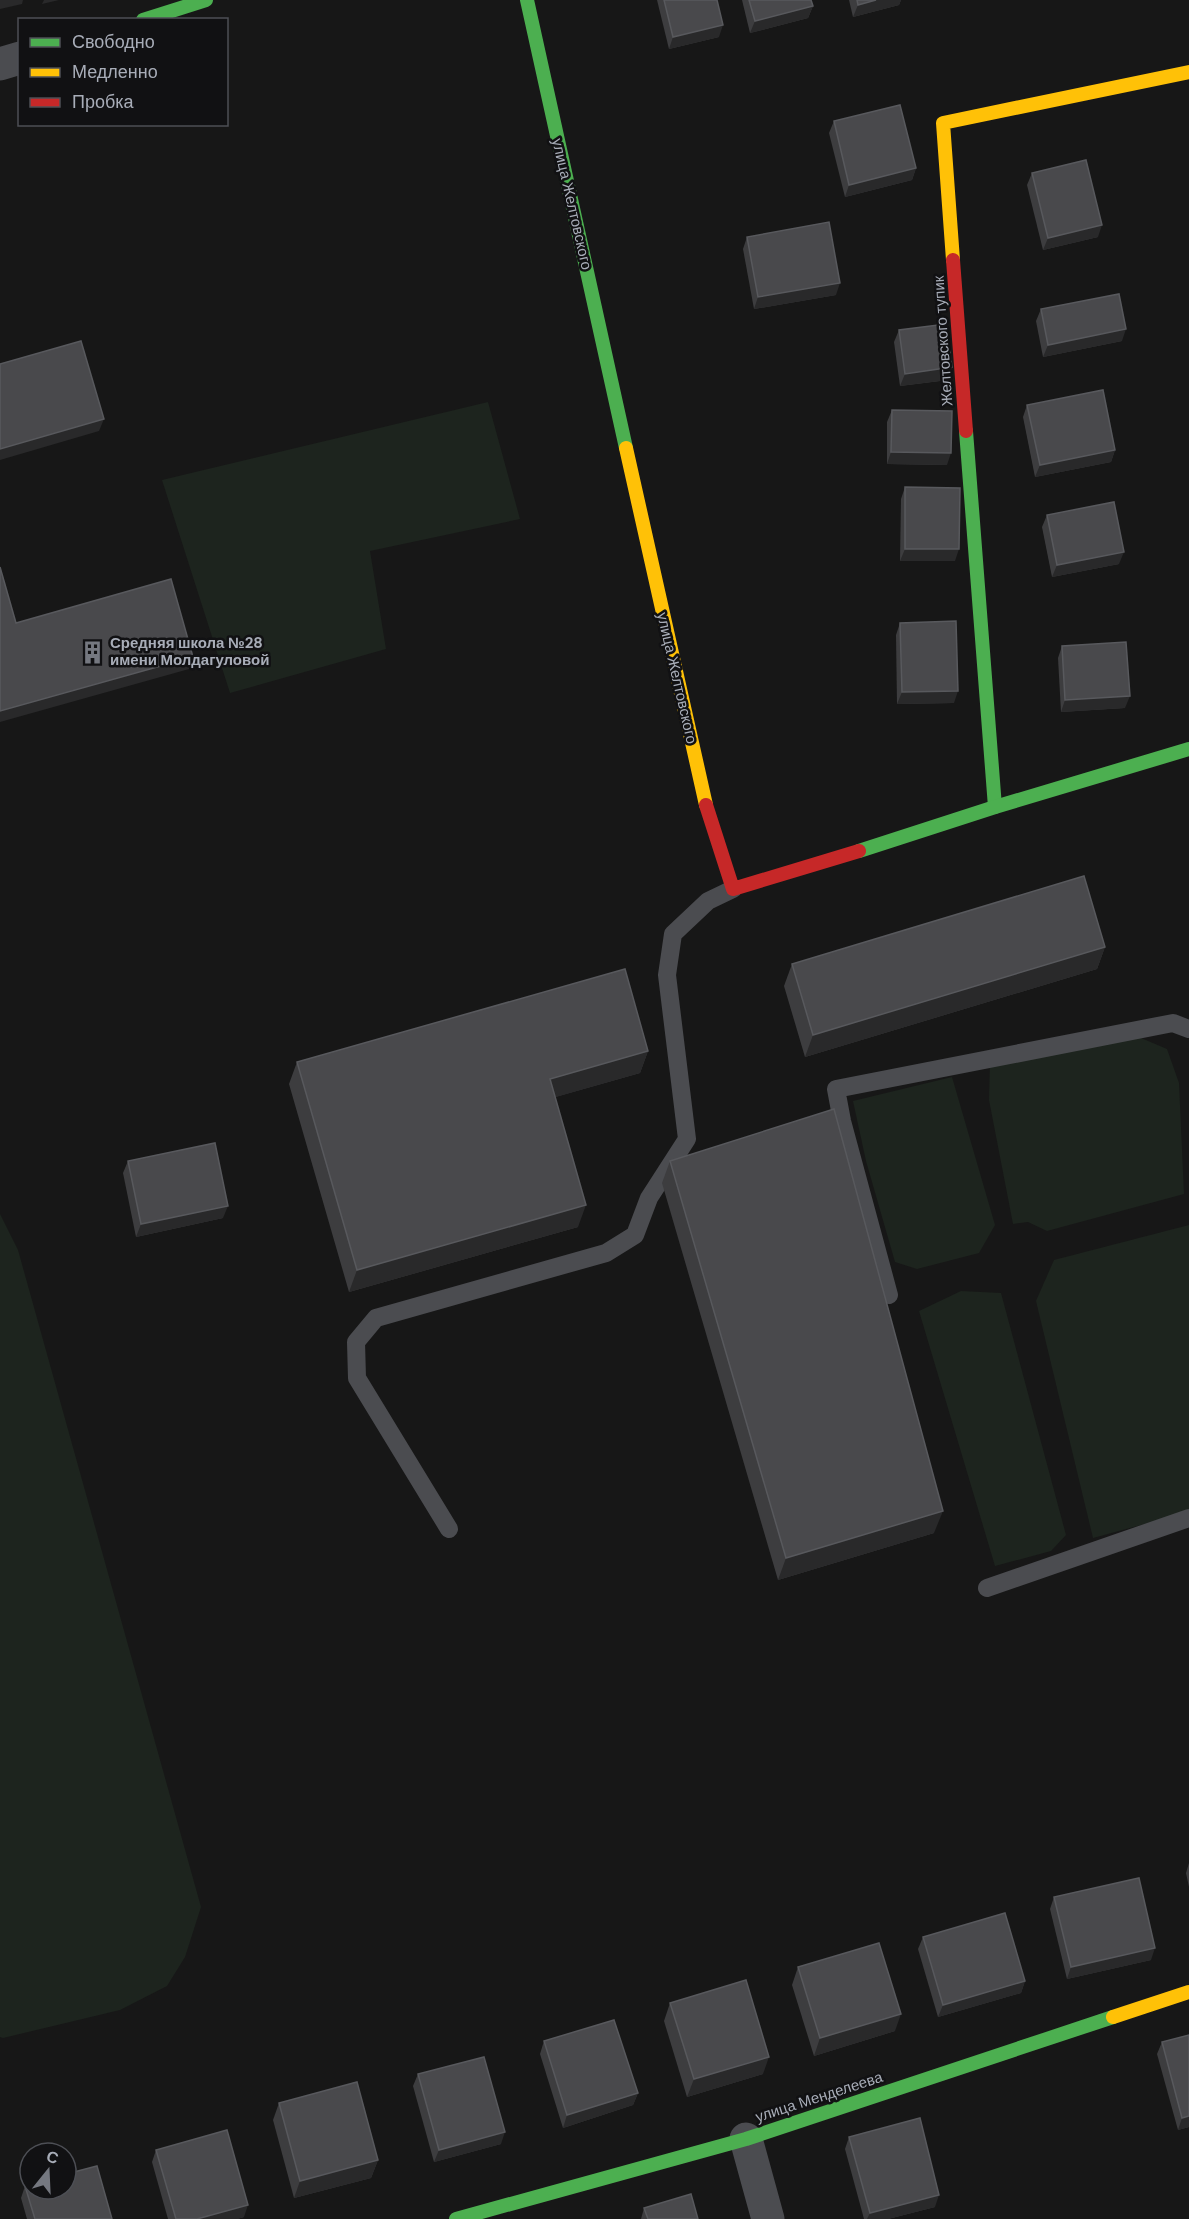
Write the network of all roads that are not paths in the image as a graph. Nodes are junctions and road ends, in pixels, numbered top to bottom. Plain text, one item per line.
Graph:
1 (206, 0) edge
2 (527, 0) edge
3 (149, 18) edge
4 (18, 59) edge
5 (0, 64) edge
6 (1189, 72) edge
7 (1189, 749) edge
8 (995, 807) junction
9 (733, 889) junction
10 (1189, 1029) edge
11 (889, 1295) dead end
12 (1189, 1518) edge
13 (450, 1529) dead end
14 (987, 1588) dead end
15 (1189, 1992) edge
16 (746, 2139) junction
17 (456, 2219) edge
18 (768, 2219) edge

1 - 3 street
2 - 9 street, улица Желтовского
4 - 5 street
6 - 8 street, Желтовского тупик
7 - 8 street
8 - 9 street
9 - 13 lane
10 - 11 lane
12 - 14 lane
15 - 16 street, улица Менделеева
16 - 17 street, улица Менделеева
16 - 18 street

